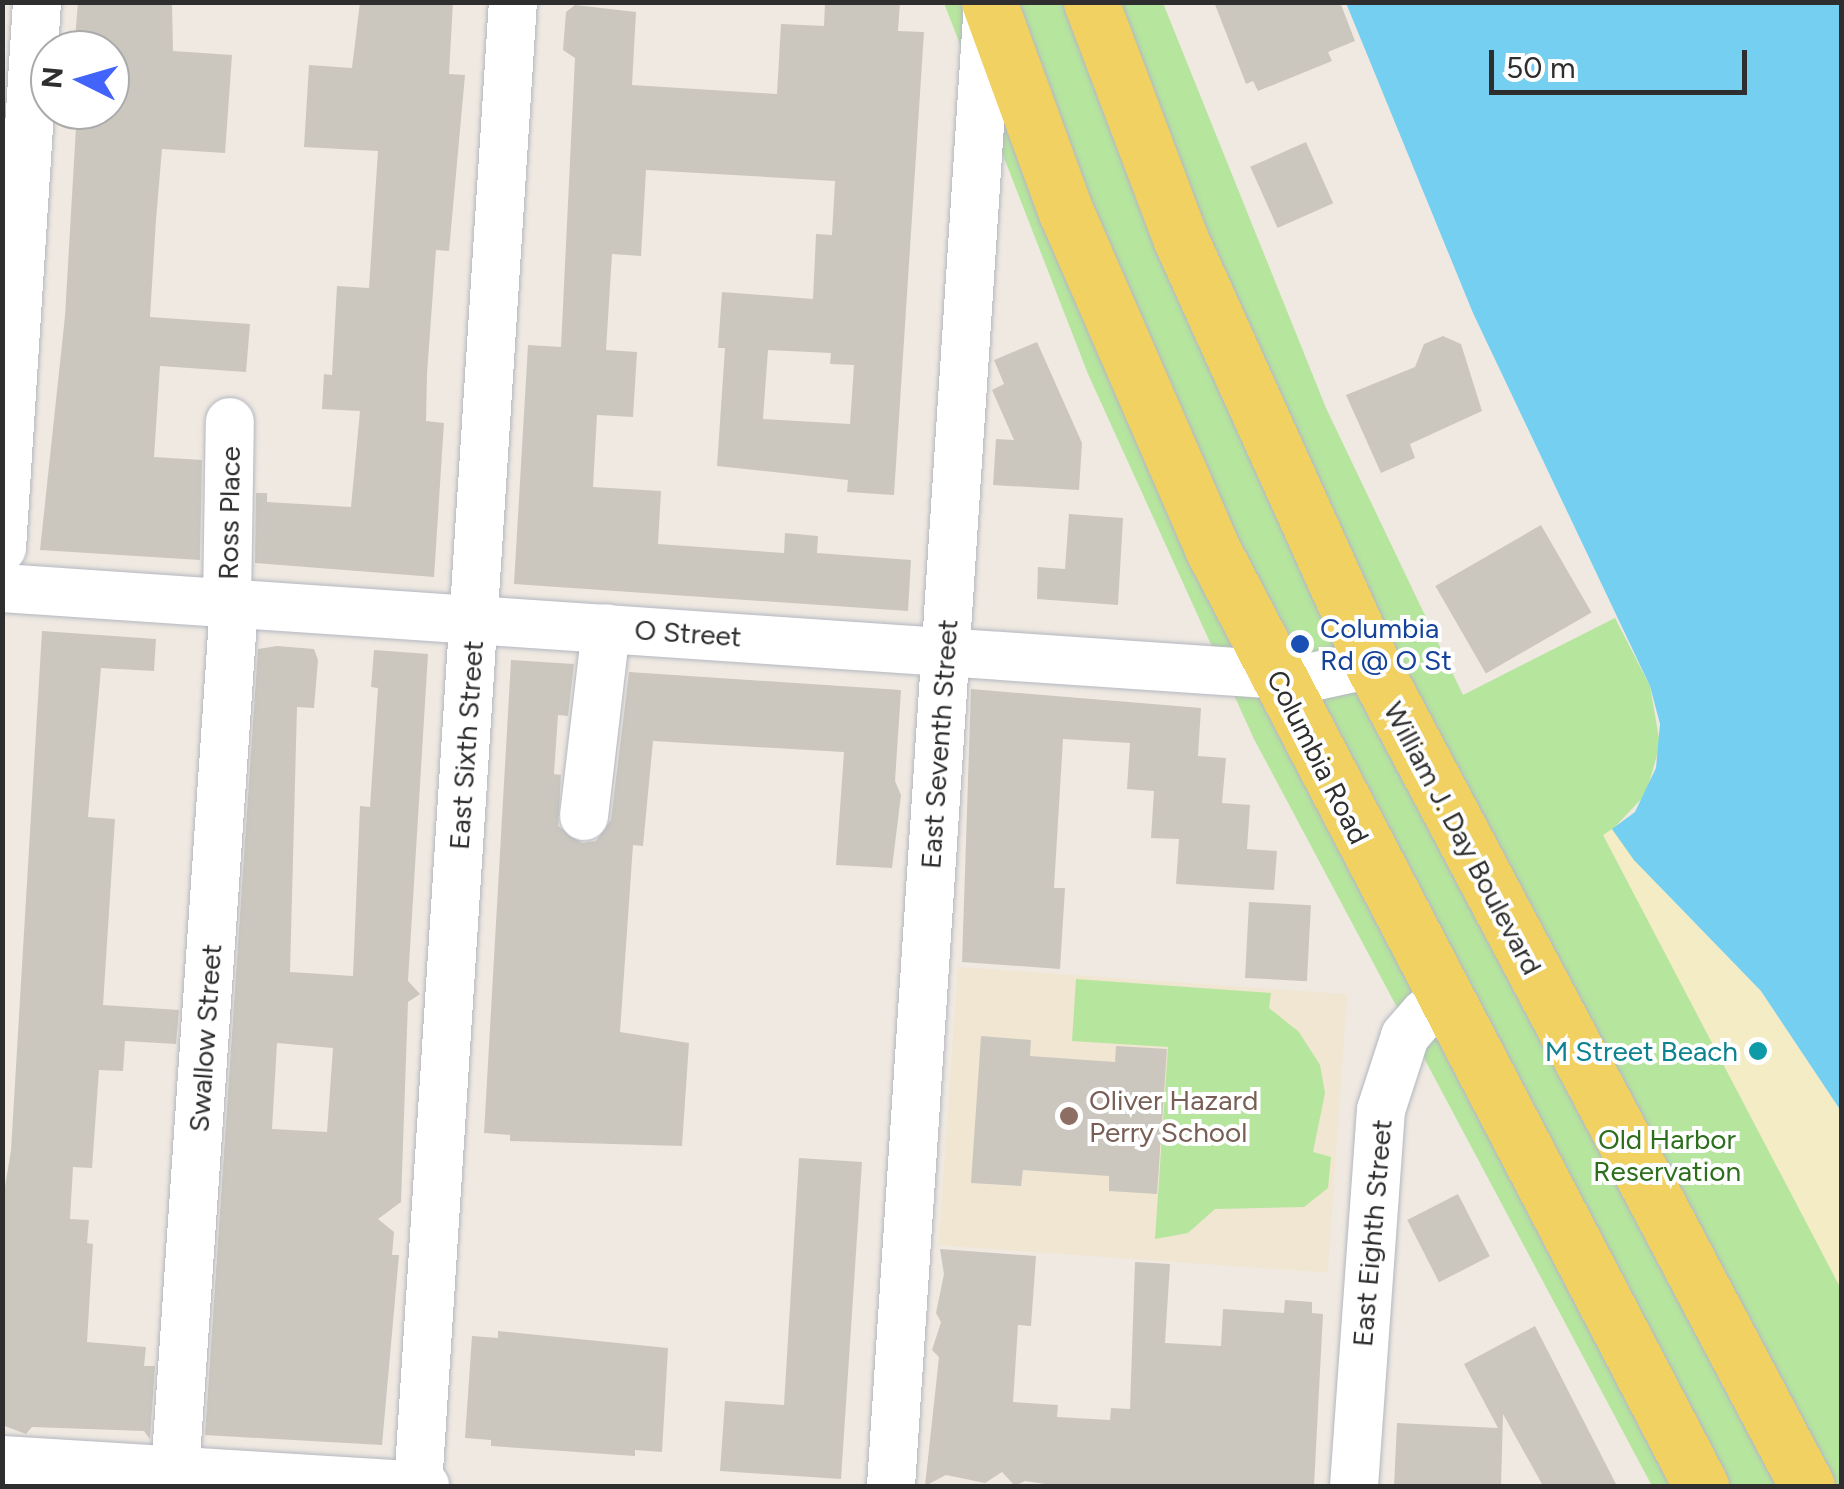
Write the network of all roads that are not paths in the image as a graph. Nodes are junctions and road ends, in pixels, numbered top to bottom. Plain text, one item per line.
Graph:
1 (38, 2) edge
2 (513, 2) edge
3 (988, 2) edge
4 (1091, 2) edge
5 (230, 422) dead end
6 (2, 548) edge
7 (2, 588) edge
8 (231, 604) junction
9 (474, 619) junction
10 (606, 628) junction
11 (946, 648) junction
12 (1372, 664) junction
13 (1275, 674) junction
14 (584, 816) dead end
15 (1445, 1004) junction
16 (2, 1460) edge
17 (175, 1472) junction
18 (420, 1486) edge
19 (891, 1486) edge
20 (1354, 1486) edge
21 (1702, 1486) edge
22 (1807, 1486) edge

1 - 6 street
2 - 9 street, East Sixth Street
3 - 11 street, East Seventh Street
3 - 13 main road, Columbia Road
4 - 12 main road, William J. Day Boulevard
5 - 8 street, Ross Place
7 - 8 street, O Street
8 - 9 street, O Street
8 - 17 street, Swallow Street
9 - 10 street, O Street
9 - 18 street, East Sixth Street
10 - 11 street, O Street
10 - 14 street
11 - 13 street, O Street
11 - 19 street, East Seventh Street
12 - 13 street, O Street
12 - 22 main road, William J. Day Boulevard
13 - 15 main road, Columbia Road
15 - 20 street, East Eighth Street
15 - 21 main road, Columbia Road
16 - 17 street
17 - 18 street

